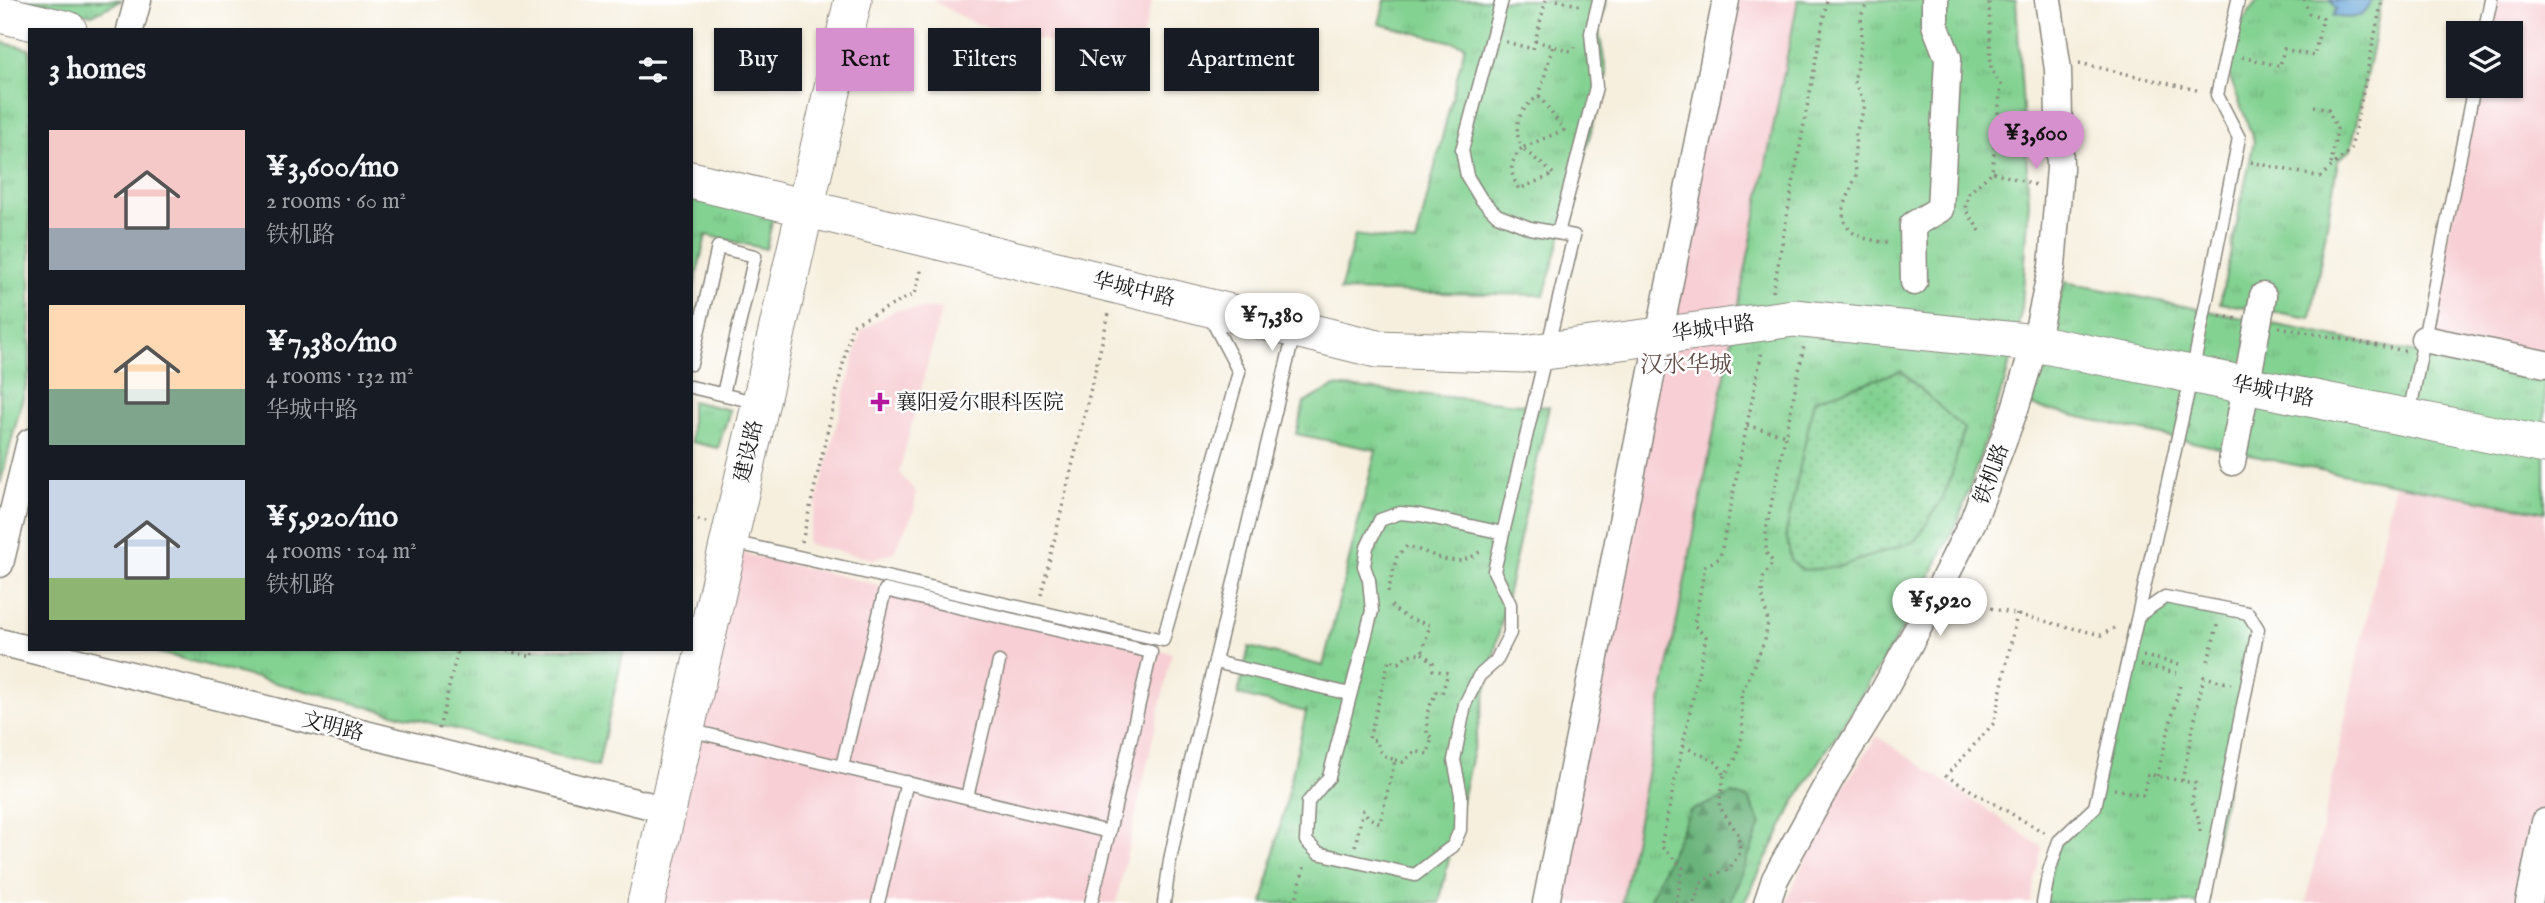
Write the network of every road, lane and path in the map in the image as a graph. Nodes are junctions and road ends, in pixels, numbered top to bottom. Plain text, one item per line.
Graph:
1 (138, 0) edge
2 (852, 0) edge
3 (1502, 0) edge
4 (1546, 0) edge
5 (1557, 0) edge
6 (1599, 0) edge
7 (1726, 0) edge
8 (1827, 0) edge
9 (1869, 0) edge
10 (1935, 0) edge
11 (1989, 0) edge
12 (2048, 0) edge
13 (2238, 0) edge
14 (2304, 0) edge
15 (2382, 0) edge
16 (2491, 0) edge
17 (1575, 2) edge
18 (0, 14) edge
19 (2487, 21) edge
20 (60, 28) edge
21 (131, 28) edge
22 (1591, 33) junction
23 (1492, 38) junction
24 (1535, 41) junction
25 (1552, 46) junction
26 (2226, 53) junction
27 (2056, 57) junction
28 (2217, 95) junction
29 (1539, 96) junction
30 (2472, 98) edge
31 (2314, 106) dead end
32 (1522, 148) junction
33 (2235, 158) junction
34 (2331, 167) junction
35 (1992, 172) junction
36 (693, 180) edge
37 (2058, 192) junction
38 (804, 207) junction
39 (1980, 231) dead end
40 (1558, 233) junction
41 (929, 238) junction
42 (1914, 240) junction
43 (1914, 282) dead end
44 (1116, 284) junction
45 (2263, 296) dead end
46 (1205, 306) junction
47 (2204, 313) junction
48 (1810, 320) junction
49 (1768, 321) junction
50 (2258, 323) junction
51 (1295, 329) junction
52 (1659, 336) junction
53 (2035, 343) junction
54 (2423, 347) junction
55 (1549, 351) junction
56 (693, 355) edge
57 (2545, 364) edge
58 (2192, 374) junction
59 (2246, 385) junction
60 (693, 387) edge
61 (723, 394) junction
62 (759, 403) junction
63 (2409, 418) junction
64 (1746, 426) junction
65 (1786, 435) junction
66 (2545, 445) edge
67 (28, 450) edge
68 (2232, 461) dead end
69 (1503, 533) junction
70 (728, 541) junction
71 (799, 556) junction
72 (0, 564) edge
73 (1936, 595) junction
74 (2221, 609) junction
75 (1037, 611) junction
76 (2017, 614) junction
77 (2138, 615) junction
78 (0, 642) edge
79 (28, 649) edge
80 (36, 651) edge
81 (458, 651) edge
82 (508, 651) edge
83 (534, 651) edge
84 (1422, 653) junction
85 (2129, 658) junction
86 (2208, 661) dead end
87 (999, 662) dead end
88 (1215, 662) junction
89 (2179, 664) dead end
90 (2177, 673) dead end
91 (2179, 684) dead end
92 (2246, 687) junction
93 (1350, 694) junction
94 (685, 729) junction
95 (1683, 746) junction
96 (434, 751) junction
97 (1395, 760) junction
98 (842, 766) junction
99 (1724, 776) junction
100 (2157, 776) junction
101 (2182, 781) junction
102 (907, 782) junction
103 (2101, 786) junction
104 (967, 796) junction
105 (667, 810) junction
106 (2545, 822) edge
107 (1109, 832) junction
108 (2200, 836) dead end
109 (2059, 841) junction
110 (1310, 845) junction
111 (1351, 860) junction
112 (646, 903) edge
113 (878, 903) edge
114 (1091, 903) edge
115 (1164, 903) edge
116 (1295, 903) edge
117 (1546, 903) edge
118 (1676, 903) edge
119 (1694, 903) edge
120 (1767, 903) edge
121 (2043, 903) edge
122 (2204, 903) edge
123 (2529, 903) edge

1 - 21 street
2 - 38 street, 建设路
3 - 23 lane
4 - 24 path
5 - 17 path
6 - 22 lane
7 - 52 street
8 - 49 path
9 - 42 path
10 - 42 street
11 - 35 path
12 - 27 street, 铁机路
13 - 26 lane
14 - 26 path
15 - 34 path
16 - 19 lane
17 - 22 path
18 - 20 street
22 - 25 path
22 - 40 lane
23 - 24 path
23 - 40 lane
24 - 25 path
25 - 29 path
26 - 28 lane
27 - 28 path
27 - 37 street, 铁机路
28 - 33 lane
29 - 32 path
29 - 32 path
30 - 54 lane
31 - 34 path
32 - 32 path
33 - 34 path
33 - 47 lane
35 - 37 path
35 - 39 path
36 - 38 street, 华城中路
37 - 53 street, 铁机路
38 - 41 street, 华城中路
38 - 62 street, 建设路
40 - 55 lane
41 - 44 street, 华城中路
41 - 71 path
42 - 43 street
44 - 46 street, 华城中路
44 - 75 path
45 - 50 street
46 - 51 street, 华城中路
46 - 75 lane
47 - 50 path
47 - 58 lane
48 - 49 street, 华城中路
48 - 53 street, 华城中路
48 - 65 path
49 - 52 street, 华城中路
49 - 64 path
50 - 54 path
50 - 59 street
51 - 55 street, 华城中路
51 - 88 lane
52 - 55 street, 华城中路
52 - 117 street
53 - 58 street, 华城中路
53 - 73 street, 铁机路
54 - 57 street
54 - 63 lane
55 - 69 lane
56 - 61 lane
58 - 59 street, 华城中路
58 - 77 lane
59 - 63 street, 华城中路
59 - 68 street
60 - 61 lane
61 - 62 lane
62 - 70 street, 建设路
63 - 66 street, 华城中路
64 - 65 path
64 - 95 path
65 - 99 path
67 - 72 street
69 - 84 path
69 - 93 lane
69 - 111 lane
70 - 71 lane
70 - 94 street, 建设路
71 - 75 lane
73 - 76 path
73 - 120 street, 铁机路
74 - 77 lane
74 - 86 path
74 - 92 lane
76 - 77 path
76 - 109 path
77 - 85 lane
78 - 79 street, 文明路
80 - 96 street, 文明路
81 - 96 path
82 - 83 path
84 - 97 path
84 - 97 path
85 - 89 path
85 - 90 path
85 - 103 lane
87 - 104 lane
88 - 93 lane
88 - 115 lane
91 - 100 path
92 - 101 path
92 - 122 lane
93 - 110 lane
94 - 98 lane
94 - 105 street, 建设路
95 - 99 path
95 - 118 path
96 - 105 street, 文明路
97 - 111 path
98 - 102 lane
98 - 107 lane
99 - 119 path
100 - 101 path
100 - 103 path
101 - 108 path
102 - 104 lane
102 - 113 lane
103 - 109 lane
104 - 107 lane
105 - 112 street, 建设路
106 - 123 street
107 - 114 lane
109 - 121 lane
110 - 111 lane
110 - 116 path

